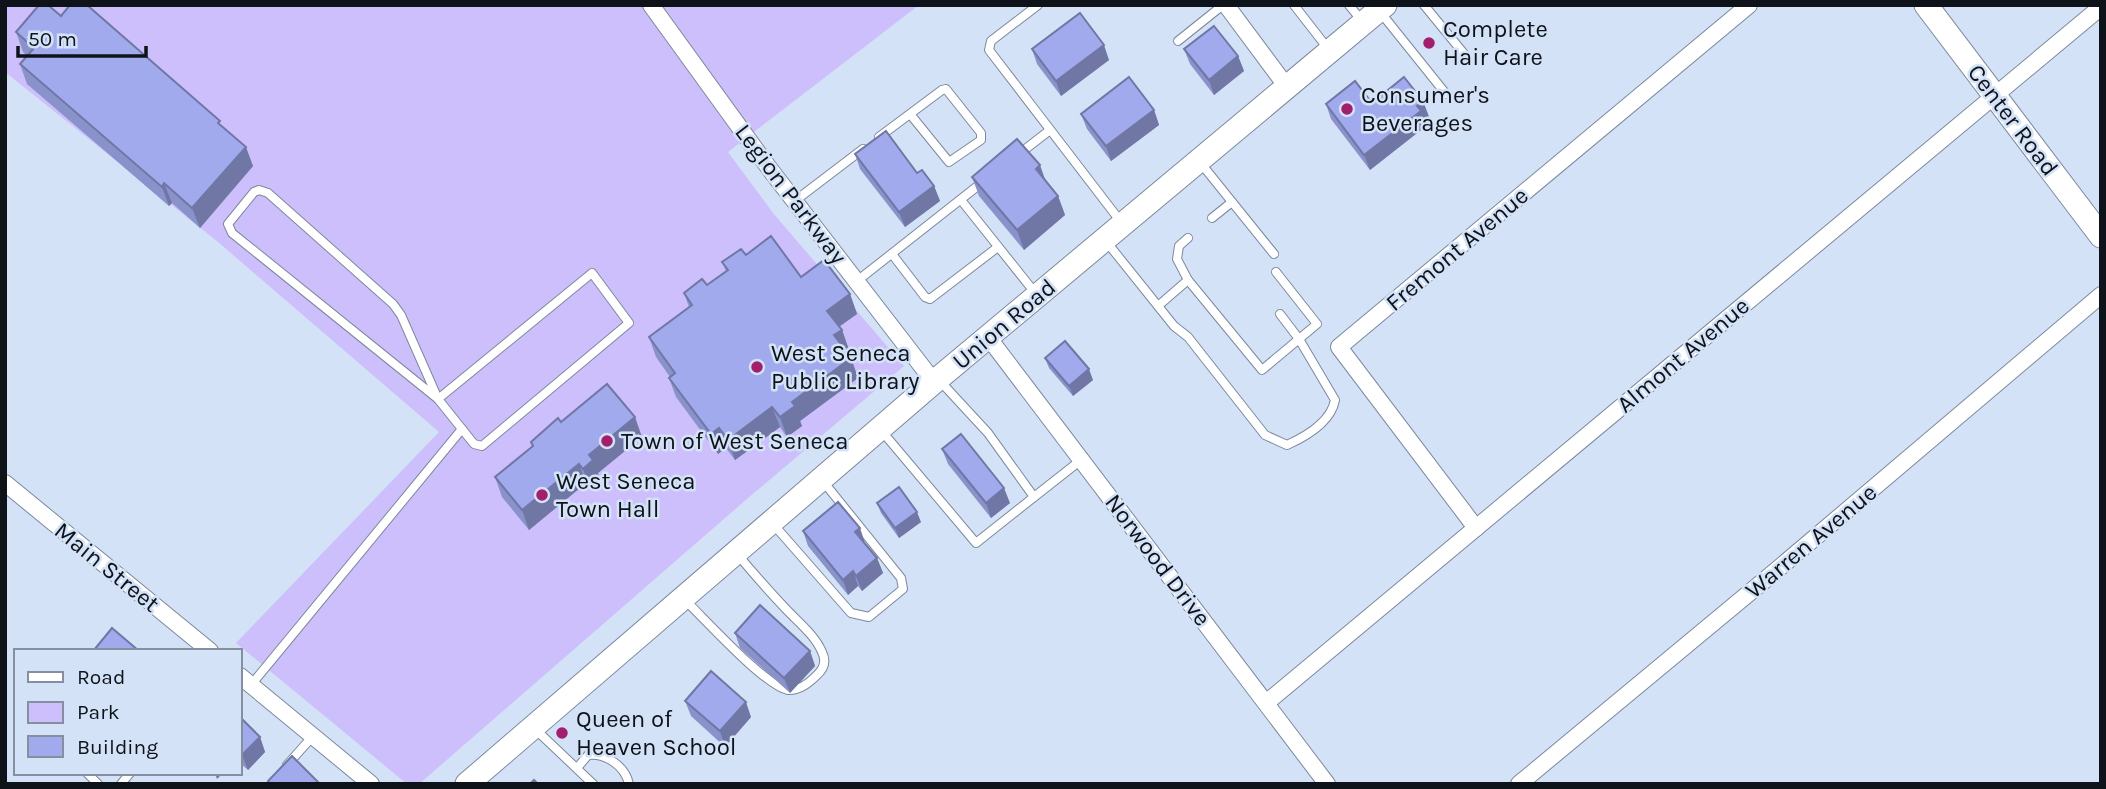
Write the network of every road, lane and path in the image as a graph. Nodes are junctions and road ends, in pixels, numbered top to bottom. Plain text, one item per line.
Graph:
1 (651, 5) edge
2 (1038, 5) edge
3 (1225, 5) edge
4 (1294, 5) edge
5 (1349, 5) edge
6 (1424, 5) edge
7 (1749, 5) edge
8 (1926, 5) edge
9 (2101, 7) edge
10 (1376, 13) edge
11 (1178, 41) dead end
12 (1330, 51) junction
13 (1465, 55) dead end
14 (1287, 87) junction
15 (1446, 94) dead end
16 (1995, 96) junction
17 (910, 114) junction
18 (1050, 130) junction
19 (1010, 161) edge
20 (1199, 161) junction
21 (990, 176) edge
22 (796, 200) junction
23 (961, 200) junction
24 (1232, 202) junction
25 (1212, 218) dead end
26 (1123, 224) junction
27 (2101, 236) edge
28 (1188, 238) dead end
29 (1104, 240) junction
30 (998, 247) junction
31 (892, 254) junction
32 (1273, 254) dead end
33 (1276, 272) dead end
34 (857, 281) junction
35 (1188, 281) junction
36 (2101, 295) edge
37 (1037, 296) junction
38 (1158, 306) junction
39 (1279, 314) dead end
40 (988, 337) junction
41 (1299, 339) junction
42 (936, 380) junction
43 (438, 400) junction
44 (462, 429) junction
45 (880, 429) junction
46 (1081, 460) junction
47 (822, 480) junction
48 (5, 483) edge
49 (1034, 497) junction
50 (772, 523) junction
51 (1476, 528) junction
52 (736, 553) junction
53 (684, 598) junction
54 (208, 649) edge
55 (245, 680) edge
56 (1266, 703) junction
57 (533, 727) junction
58 (313, 736) junction
59 (577, 768) junction
60 (279, 774) edge
61 (371, 784) edge
62 (467, 784) edge
63 (593, 784) edge
64 (629, 784) edge
65 (1327, 784) edge
66 (1519, 784) edge

1 - 22 street, Legion Parkway
2 - 18 lane
3 - 11 lane
3 - 14 street
4 - 12 lane
5 - 10 lane
6 - 13 lane
7 - 51 street, Fremont Avenue
8 - 16 main road, Center Road
9 - 16 street, Almont Avenue
10 - 12 main road, Union Road
10 - 15 lane
12 - 14 main road, Union Road
14 - 20 main road, Union Road
16 - 27 main road, Center Road
16 - 51 street, Almont Avenue
17 - 17 lane
17 - 22 lane
18 - 19 lane
18 - 26 lane
20 - 24 lane
20 - 26 main road, Union Road
21 - 23 lane
22 - 34 street, Legion Parkway
23 - 30 lane
23 - 31 lane
24 - 25 lane
24 - 32 lane
26 - 29 main road, Union Road
28 - 35 lane
29 - 37 main road, Union Road
29 - 38 lane
30 - 31 lane
30 - 37 lane
31 - 34 lane
33 - 41 lane
34 - 42 street, Legion Parkway
35 - 38 lane
35 - 41 lane
36 - 66 street, Warren Avenue
37 - 40 main road, Union Road
38 - 41 lane
39 - 41 lane
40 - 42 main road, Union Road
40 - 46 street, Norwood Drive
42 - 45 main road, Union Road
42 - 49 lane
43 - 43 lane
43 - 44 lane
43 - 44 lane
44 - 55 lane
45 - 47 main road, Union Road
45 - 49 lane
46 - 49 lane
46 - 56 street, Norwood Drive
47 - 50 main road, Union Road
47 - 50 lane
48 - 54 street, Main Street
50 - 52 main road, Union Road
51 - 56 street, Almont Avenue
52 - 53 main road, Union Road
52 - 53 lane
53 - 57 main road, Union Road
55 - 58 street
56 - 65 street, Norwood Drive
57 - 59 lane
57 - 62 main road, Union Road
58 - 60 lane
58 - 61 street
59 - 63 lane
59 - 64 lane

